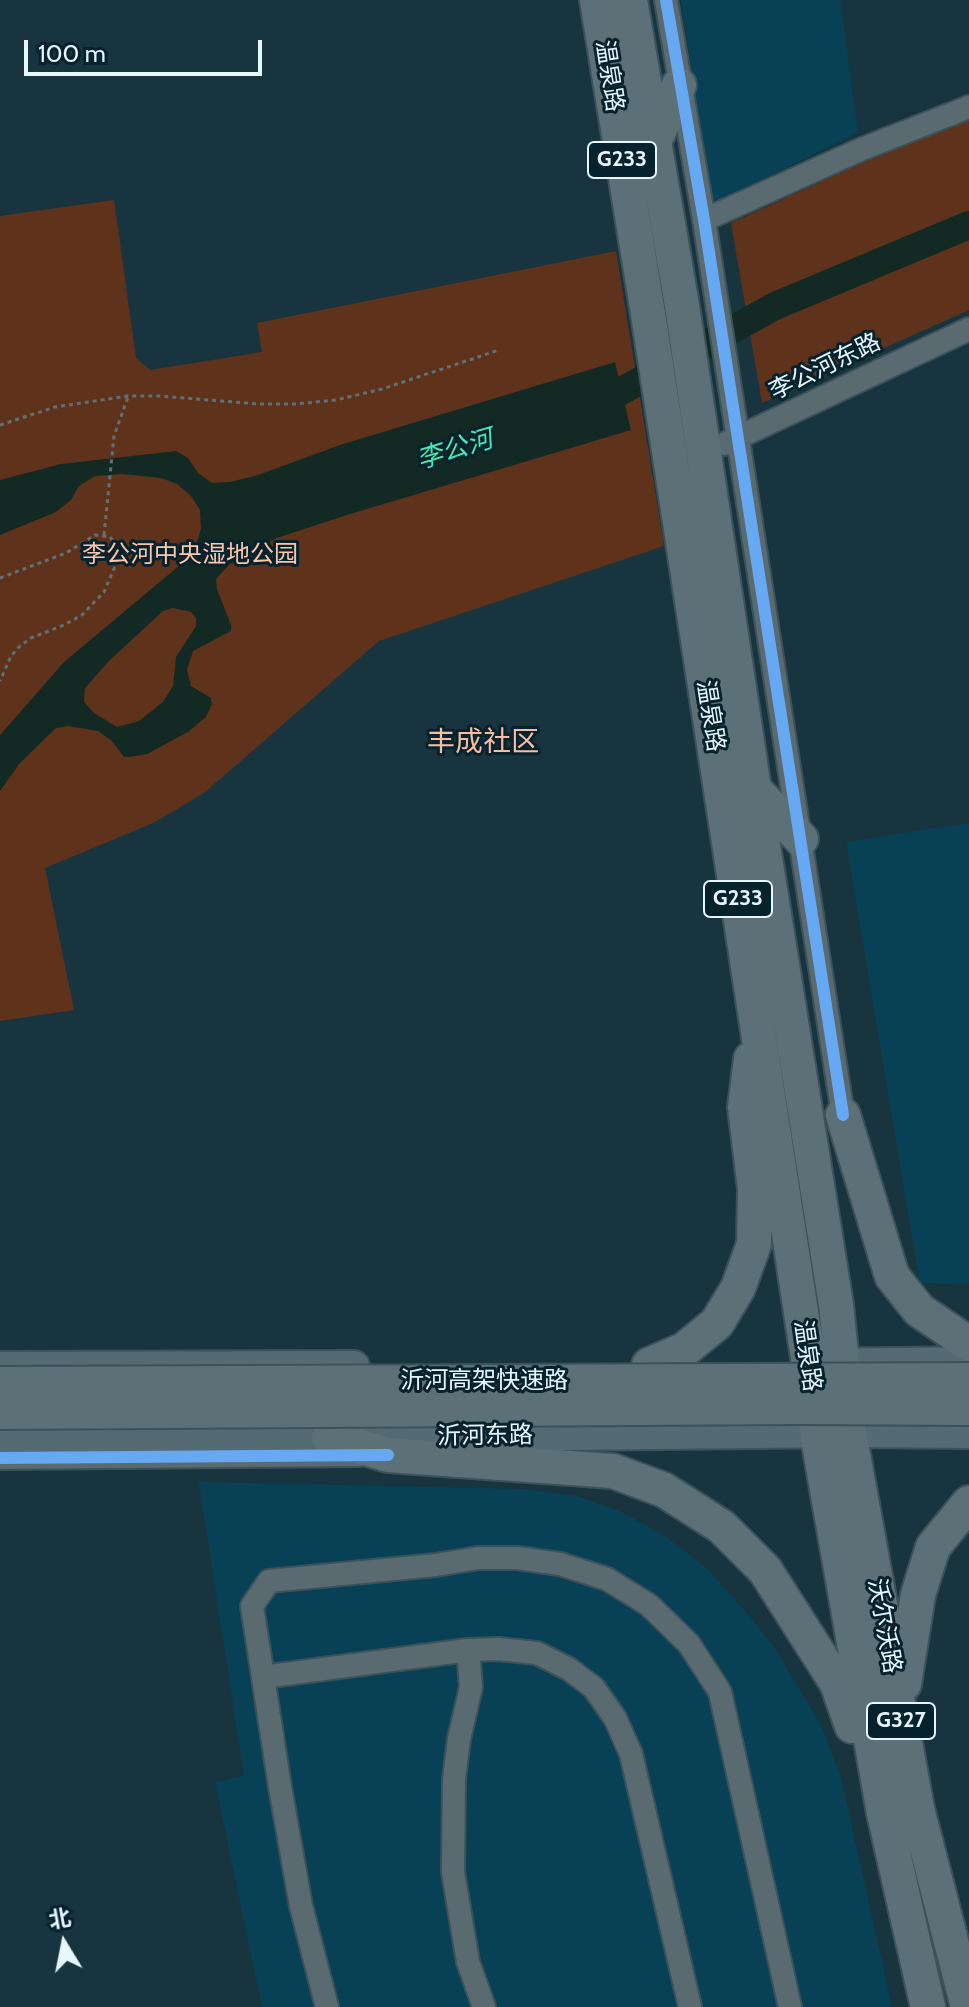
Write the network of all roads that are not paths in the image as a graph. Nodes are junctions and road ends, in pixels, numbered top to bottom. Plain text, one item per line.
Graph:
1 (597, 0) edge
2 (630, 0) edge
3 (666, 0) edge
4 (679, 85) junction
5 (969, 107) edge
6 (653, 145) junction
7 (704, 220) junction
8 (969, 329) edge
9 (702, 437) junction
10 (737, 438) junction
11 (754, 789) junction
12 (801, 839) junction
13 (756, 1019) junction
14 (843, 1115) junction
15 (755, 1189) junction
16 (791, 1244) junction
17 (836, 1305) junction
18 (969, 1344) edge
19 (969, 1362) edge
20 (826, 1364) junction
21 (649, 1365) junction
22 (0, 1367) edge
23 (969, 1380) edge
24 (0, 1384) edge
25 (969, 1408) edge
26 (0, 1412) edge
27 (833, 1432) junction
28 (969, 1433) edge
29 (626, 1434) junction
30 (329, 1437) junction
31 (0, 1441) edge
32 (388, 1455) junction
33 (0, 1458) edge
34 (529, 1465) junction
35 (969, 1503) edge
36 (468, 1650) junction
37 (263, 1677) junction
38 (899, 1712) junction
39 (884, 1813) junction
40 (327, 2007) edge
41 (484, 2007) edge
42 (690, 2007) edge
43 (790, 2007) edge
44 (928, 2007) edge
45 (968, 2007) edge

1 - 13 highway, 温泉路 / G233
2 - 6 highway, 温泉路 / G233
3 - 4 street
4 - 6 highway
4 - 7 street
5 - 7 street
6 - 9 highway, 温泉路 / G233
7 - 10 street
8 - 10 street, 李公河东路
9 - 10 street, 李公河东路
9 - 11 highway, 温泉路 / G233
10 - 12 street
11 - 12 highway
11 - 17 highway, 温泉路 / G233
12 - 14 street
13 - 15 highway
13 - 16 highway, 温泉路 / G233
14 - 17 highway
14 - 18 highway
15 - 16 highway
15 - 21 highway
16 - 20 highway, 温泉路 / G233
17 - 20 highway, 温泉路 / G233
19 - 20 main road
20 - 21 main road
20 - 27 highway, 温泉路 / G233
21 - 22 main road
23 - 24 highway, 沂河高架快速路, bridge
25 - 26 highway, 沂河高架快速路, bridge
27 - 28 main road, 沂河东路
27 - 29 main road, 沂河东路
27 - 38 highway, 沃尔沃路 / G327
27 - 39 highway, 沃尔沃路 / G327
29 - 30 main road, 沂河东路
29 - 34 main road
30 - 31 main road, 沂河东路
30 - 32 highway
32 - 33 street
32 - 34 highway
34 - 39 highway
35 - 38 highway
36 - 37 street
36 - 41 street
36 - 42 street
37 - 40 street
37 - 43 street
38 - 45 highway, 沃尔沃路 / G327
39 - 44 highway, 沃尔沃路 / G327

